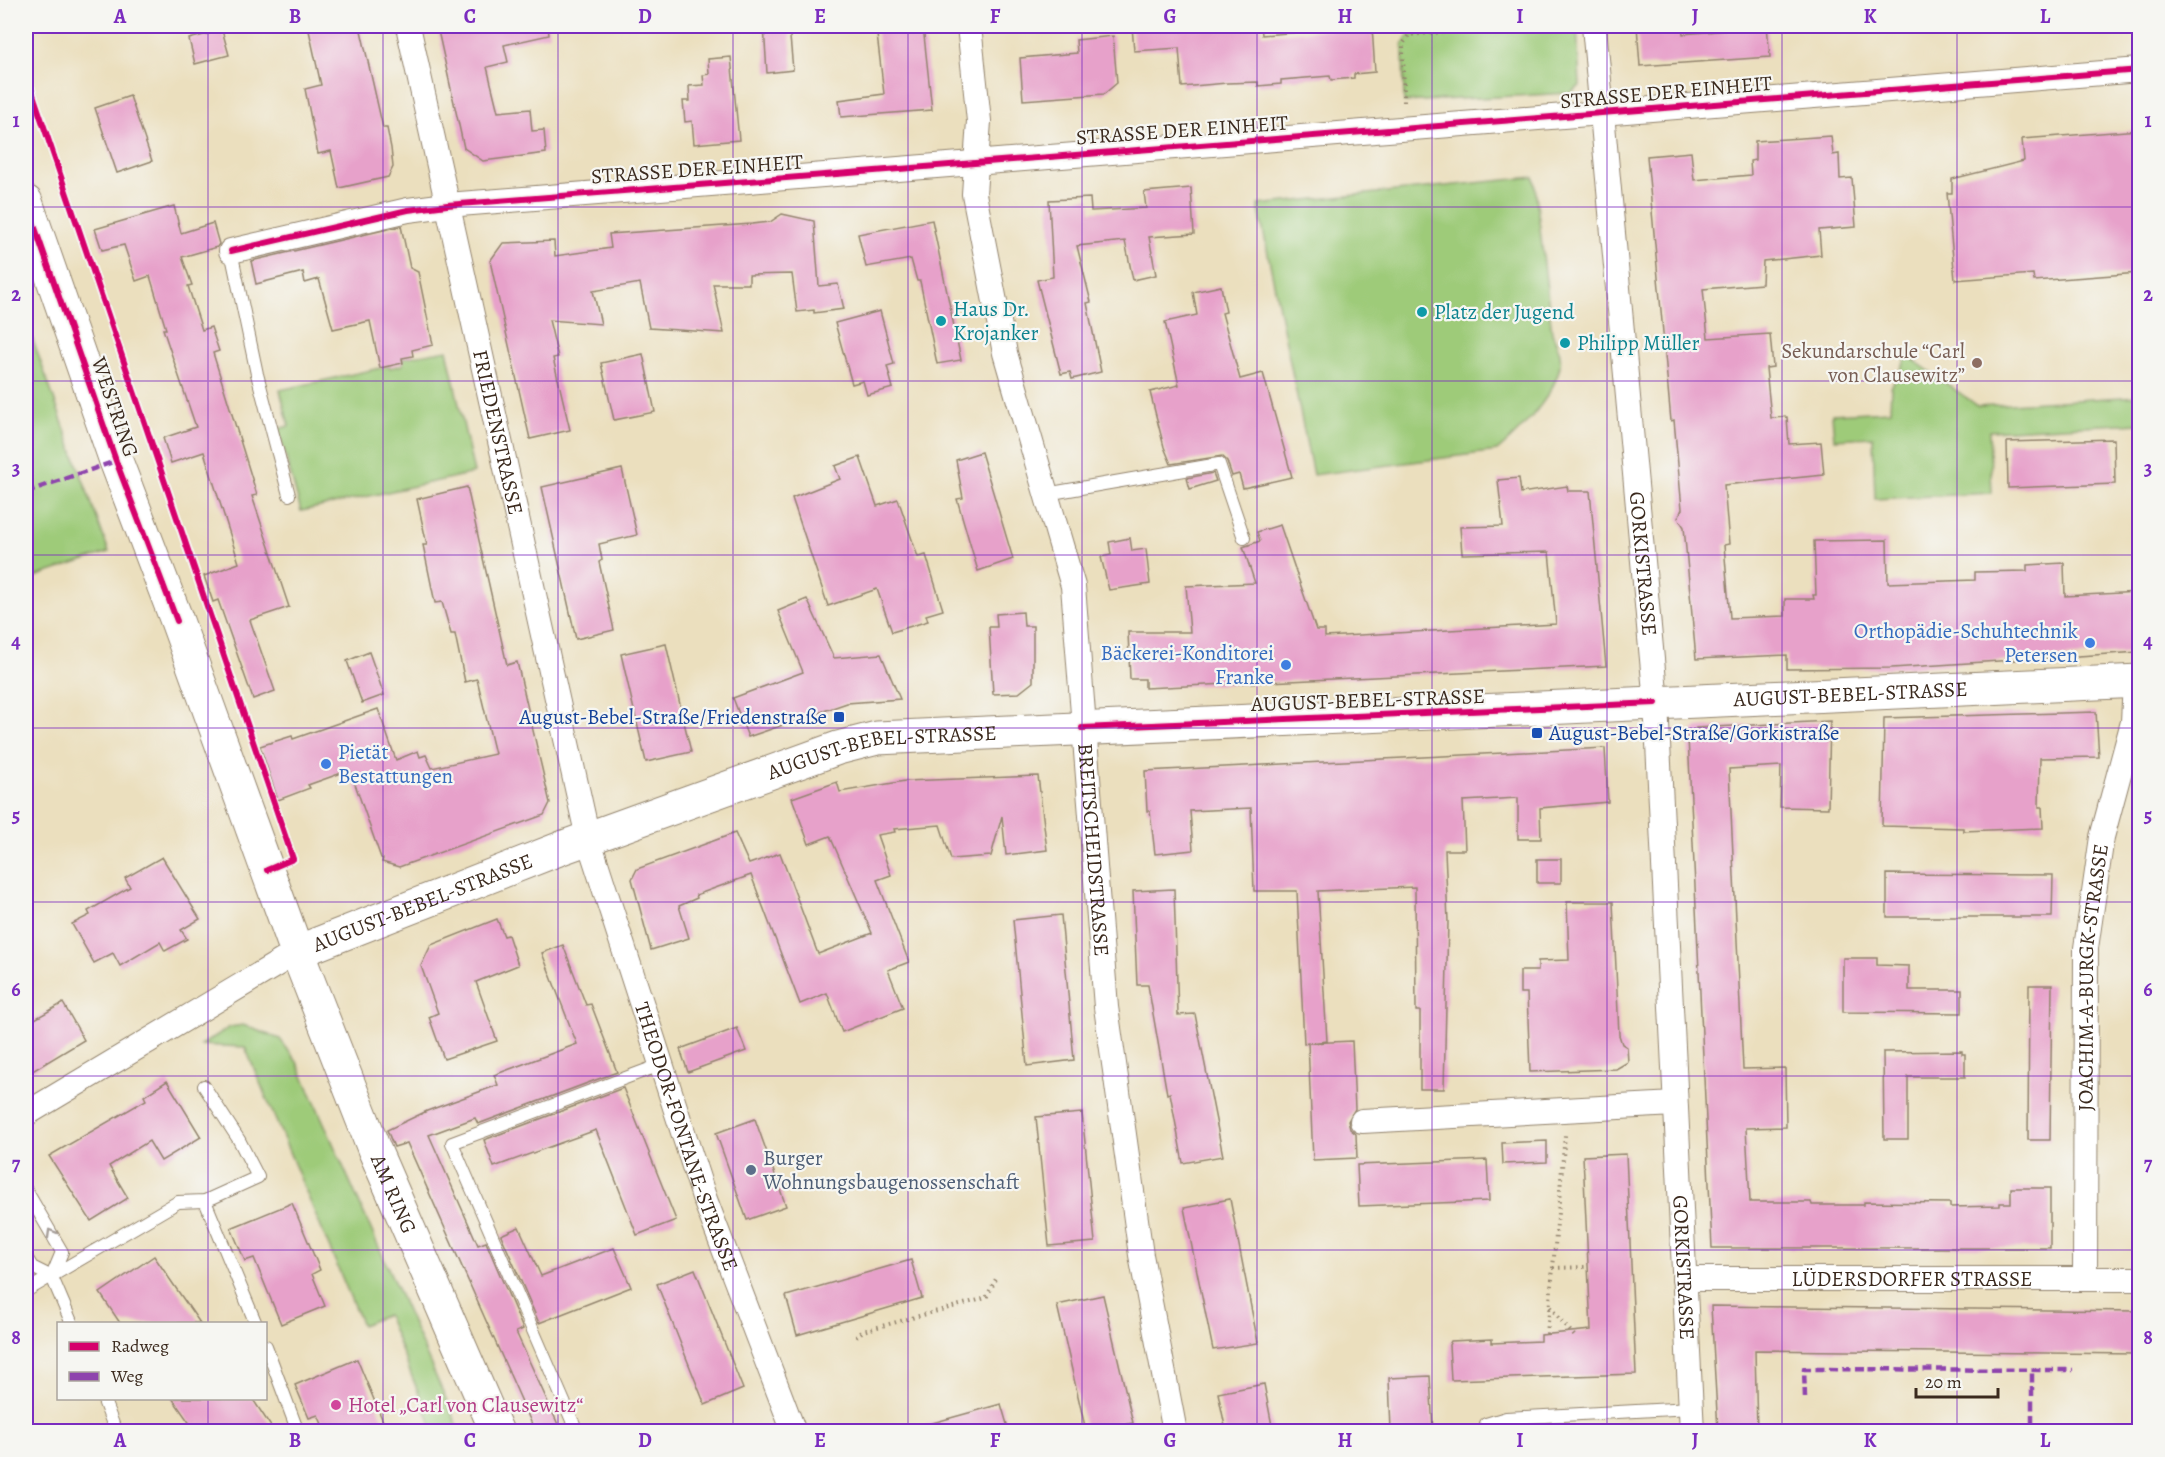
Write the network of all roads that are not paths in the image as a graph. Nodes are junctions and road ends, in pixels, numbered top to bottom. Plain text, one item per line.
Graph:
1 (408, 26) edge
2 (969, 26) edge
3 (1594, 26) edge
4 (2139, 70) edge
5 (1601, 114) junction
6 (976, 162) junction
7 (26, 202) edge
8 (447, 206) junction
9 (231, 251) joint
10 (1046, 494) junction
11 (289, 495) dead end
12 (1244, 538) dead end
13 (2137, 681) edge
14 (1656, 703) junction
15 (1082, 728) junction
16 (588, 838) junction
17 (297, 952) junction
18 (660, 1065) junction
19 (204, 1086) dead end
20 (1676, 1104) junction
21 (26, 1114) edge
22 (1362, 1121) dead end
23 (26, 1190) edge
24 (205, 1201) junction
25 (26, 1257) edge
26 (52, 1277) junction
27 (1684, 1279) junction
28 (2085, 1279) junction
29 (2139, 1279) edge
30 (26, 1291) edge
31 (72, 1322) edge
32 (256, 1322) edge
33 (267, 1349) edge
34 (104, 1400) edge
35 (1691, 1408) junction
36 (116, 1431) edge
37 (298, 1431) edge
38 (497, 1431) edge
39 (577, 1431) edge
40 (794, 1431) edge
41 (1175, 1431) edge
42 (1486, 1431) edge
43 (1692, 1431) edge

1 - 8 street, FRIEDENSTRASSE
2 - 6 street, BREITSCHEIDSTRASSE
3 - 5 street, GORKISTRASSE
4 - 5 street, STRASSE DER EINHEIT
5 - 6 street, STRASSE DER EINHEIT
5 - 14 street, GORKISTRASSE
6 - 8 street, STRASSE DER EINHEIT
6 - 10 street, BREITSCHEIDSTRASSE
7 - 17 street, WESTRING
8 - 9 street, STRASSE DER EINHEIT
8 - 16 street, FRIEDENSTRASSE
9 - 11 lane, STRASSE DER EINHEIT
10 - 12 lane
10 - 15 street, BREITSCHEIDSTRASSE
13 - 14 street, AUGUST-BEBEL-STRASSE
13 - 28 street, JOACHIM-A-BURGK-STRASSE
14 - 15 street, AUGUST-BEBEL-STRASSE
14 - 20 street, GORKISTRASSE
15 - 16 street, AUGUST-BEBEL-STRASSE
15 - 41 street, BREITSCHEIDSTRASSE
16 - 17 street, AUGUST-BEBEL-STRASSE
16 - 18 street, THEODOR-FONTANE-STRASSE
17 - 21 street, AUGUST-BEBEL-STRASSE
17 - 38 street, AM RING
18 - 39 lane
18 - 40 street, THEODOR-FONTANE-STRASSE
19 - 24 lane
20 - 22 street
20 - 27 street, GORKISTRASSE
26 -> 23 lane
24 - 26 lane
24 - 32 lane
25 - 26 lane
26 - 30 lane
26 - 31 lane
27 - 28 street, LÜDERSDORFER STRASSE
27 - 35 street, GORKISTRASSE
28 - 29 street, LÜDERSDORFER STRASSE
33 - 37 lane
34 - 36 lane
35 - 42 lane
35 - 43 street, GORKISTRASSE

